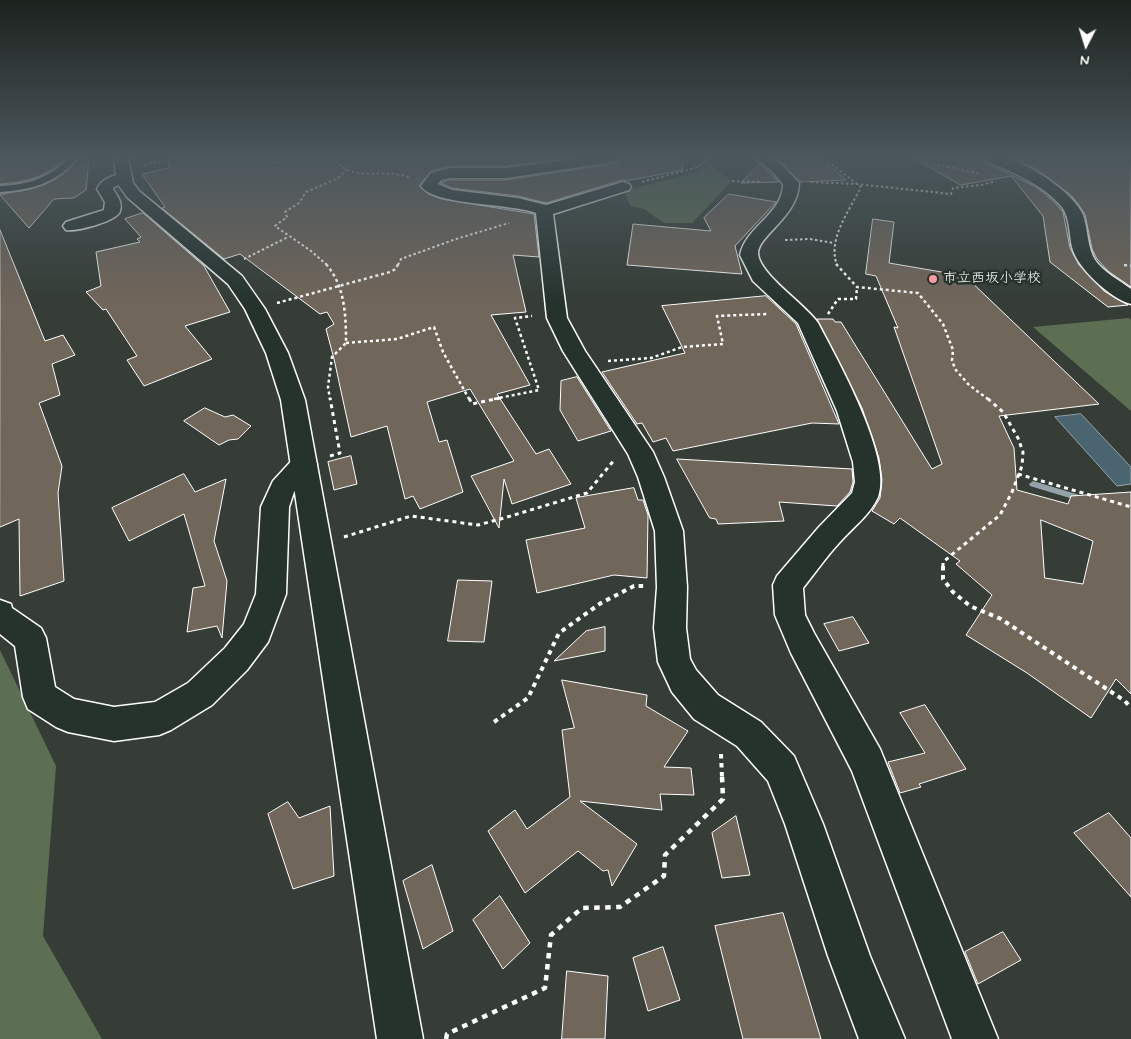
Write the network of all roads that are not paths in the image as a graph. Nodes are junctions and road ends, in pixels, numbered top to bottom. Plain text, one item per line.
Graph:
1 (113, 206) edge
2 (148, 206) edge
3 (533, 206) edge
4 (560, 206) edge
5 (785, 206) edge
6 (1070, 206) edge
7 (545, 211) junction
8 (72, 226) dead end
9 (1131, 298) edge
10 (304, 464) junction
11 (0, 614) edge
12 (400, 1039) edge
13 (882, 1039) edge
14 (976, 1039) edge

1 - 8 street
2 - 10 street
3 - 7 street
4 - 7 street
5 - 14 street
6 - 9 street
7 - 13 street
10 - 11 street
10 - 12 street

